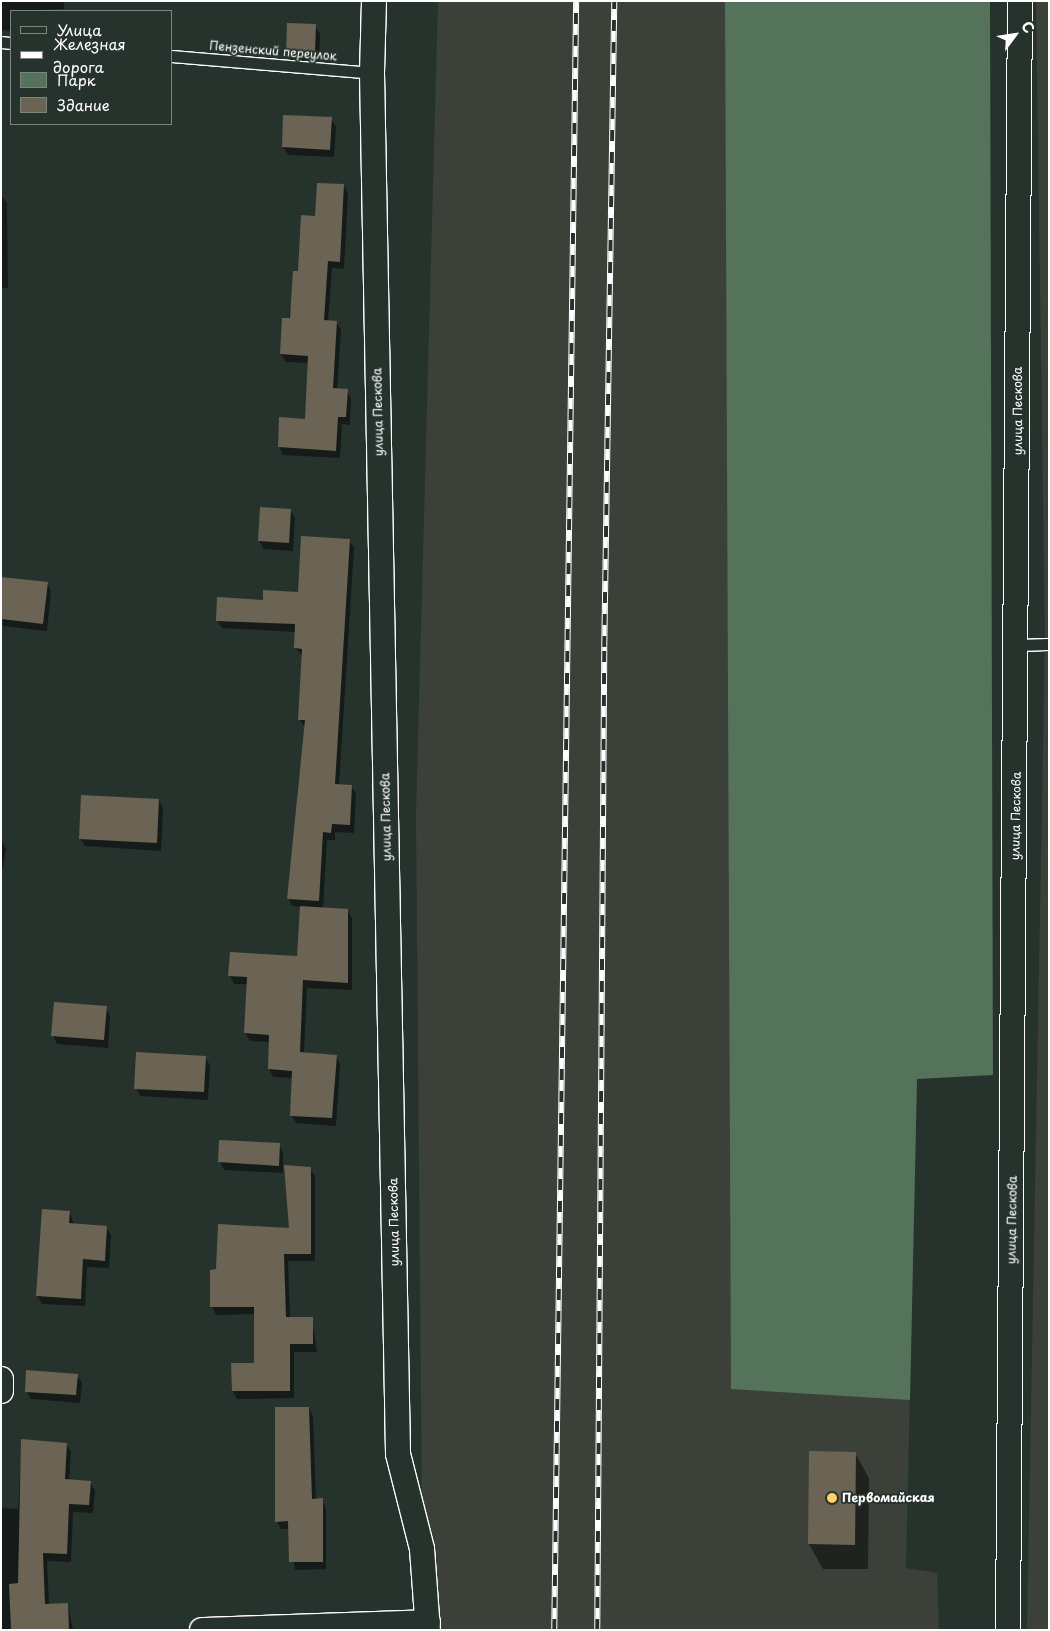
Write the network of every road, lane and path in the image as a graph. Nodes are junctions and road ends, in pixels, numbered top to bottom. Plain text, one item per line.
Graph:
1 (374, 1) edge
2 (1020, 1) edge
3 (172, 56) edge
4 (372, 73) junction
5 (1049, 644) edge
6 (1018, 645) junction
7 (1, 1379) edge
8 (1, 1391) edge
9 (428, 1626) edge
10 (202, 1630) edge
11 (1008, 1630) edge

1 - 4 street, улица Пескова
2 - 6 street, улица Пескова
3 - 4 lane, Пензенский переулок
4 - 9 street, улица Пескова
5 - 6 lane
6 - 11 street, улица Пескова
7 - 8 street
9 - 10 street

